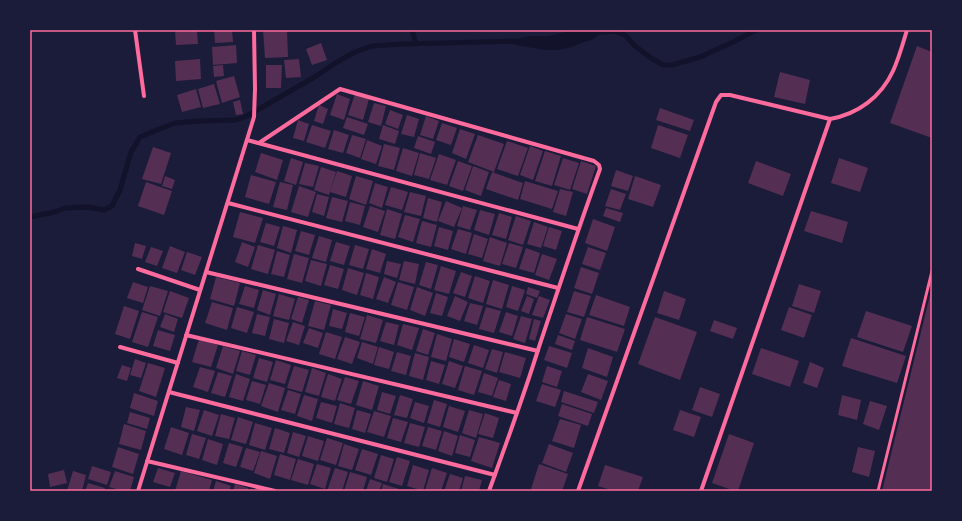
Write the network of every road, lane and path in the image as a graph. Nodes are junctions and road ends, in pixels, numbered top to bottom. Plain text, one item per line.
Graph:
1 (135, 30) edge
2 (254, 30) edge
3 (907, 30) edge
4 (144, 96) dead end
5 (830, 119) junction
6 (247, 140) junction
7 (259, 143) junction
8 (228, 203) junction
9 (578, 229) junction
10 (138, 269) dead end
11 (932, 271) edge
12 (206, 272) junction
13 (558, 288) junction
14 (200, 290) junction
15 (186, 335) junction
16 (120, 347) dead end
17 (538, 351) junction
18 (178, 363) junction
19 (168, 392) junction
20 (517, 413) junction
21 (147, 462) junction
22 (495, 474) junction
23 (138, 491) edge
24 (275, 491) edge
25 (489, 491) edge
26 (578, 491) edge
27 (701, 491) edge
28 (878, 491) edge

1 - 4 street
2 - 6 street
3 - 5 street
5 - 26 street
5 - 27 street
6 - 7 street
6 - 8 street
7 - 9 street
7 - 9 street
8 - 12 street
8 - 13 street
9 - 13 street
10 - 14 street
11 - 28 lane
12 - 14 street
12 - 17 street
13 - 17 street
14 - 15 street
15 - 18 street
15 - 20 street
16 - 18 street
17 - 20 street
18 - 19 street
19 - 21 street
19 - 22 street
20 - 22 street
21 - 23 street
21 - 24 street
22 - 25 street

